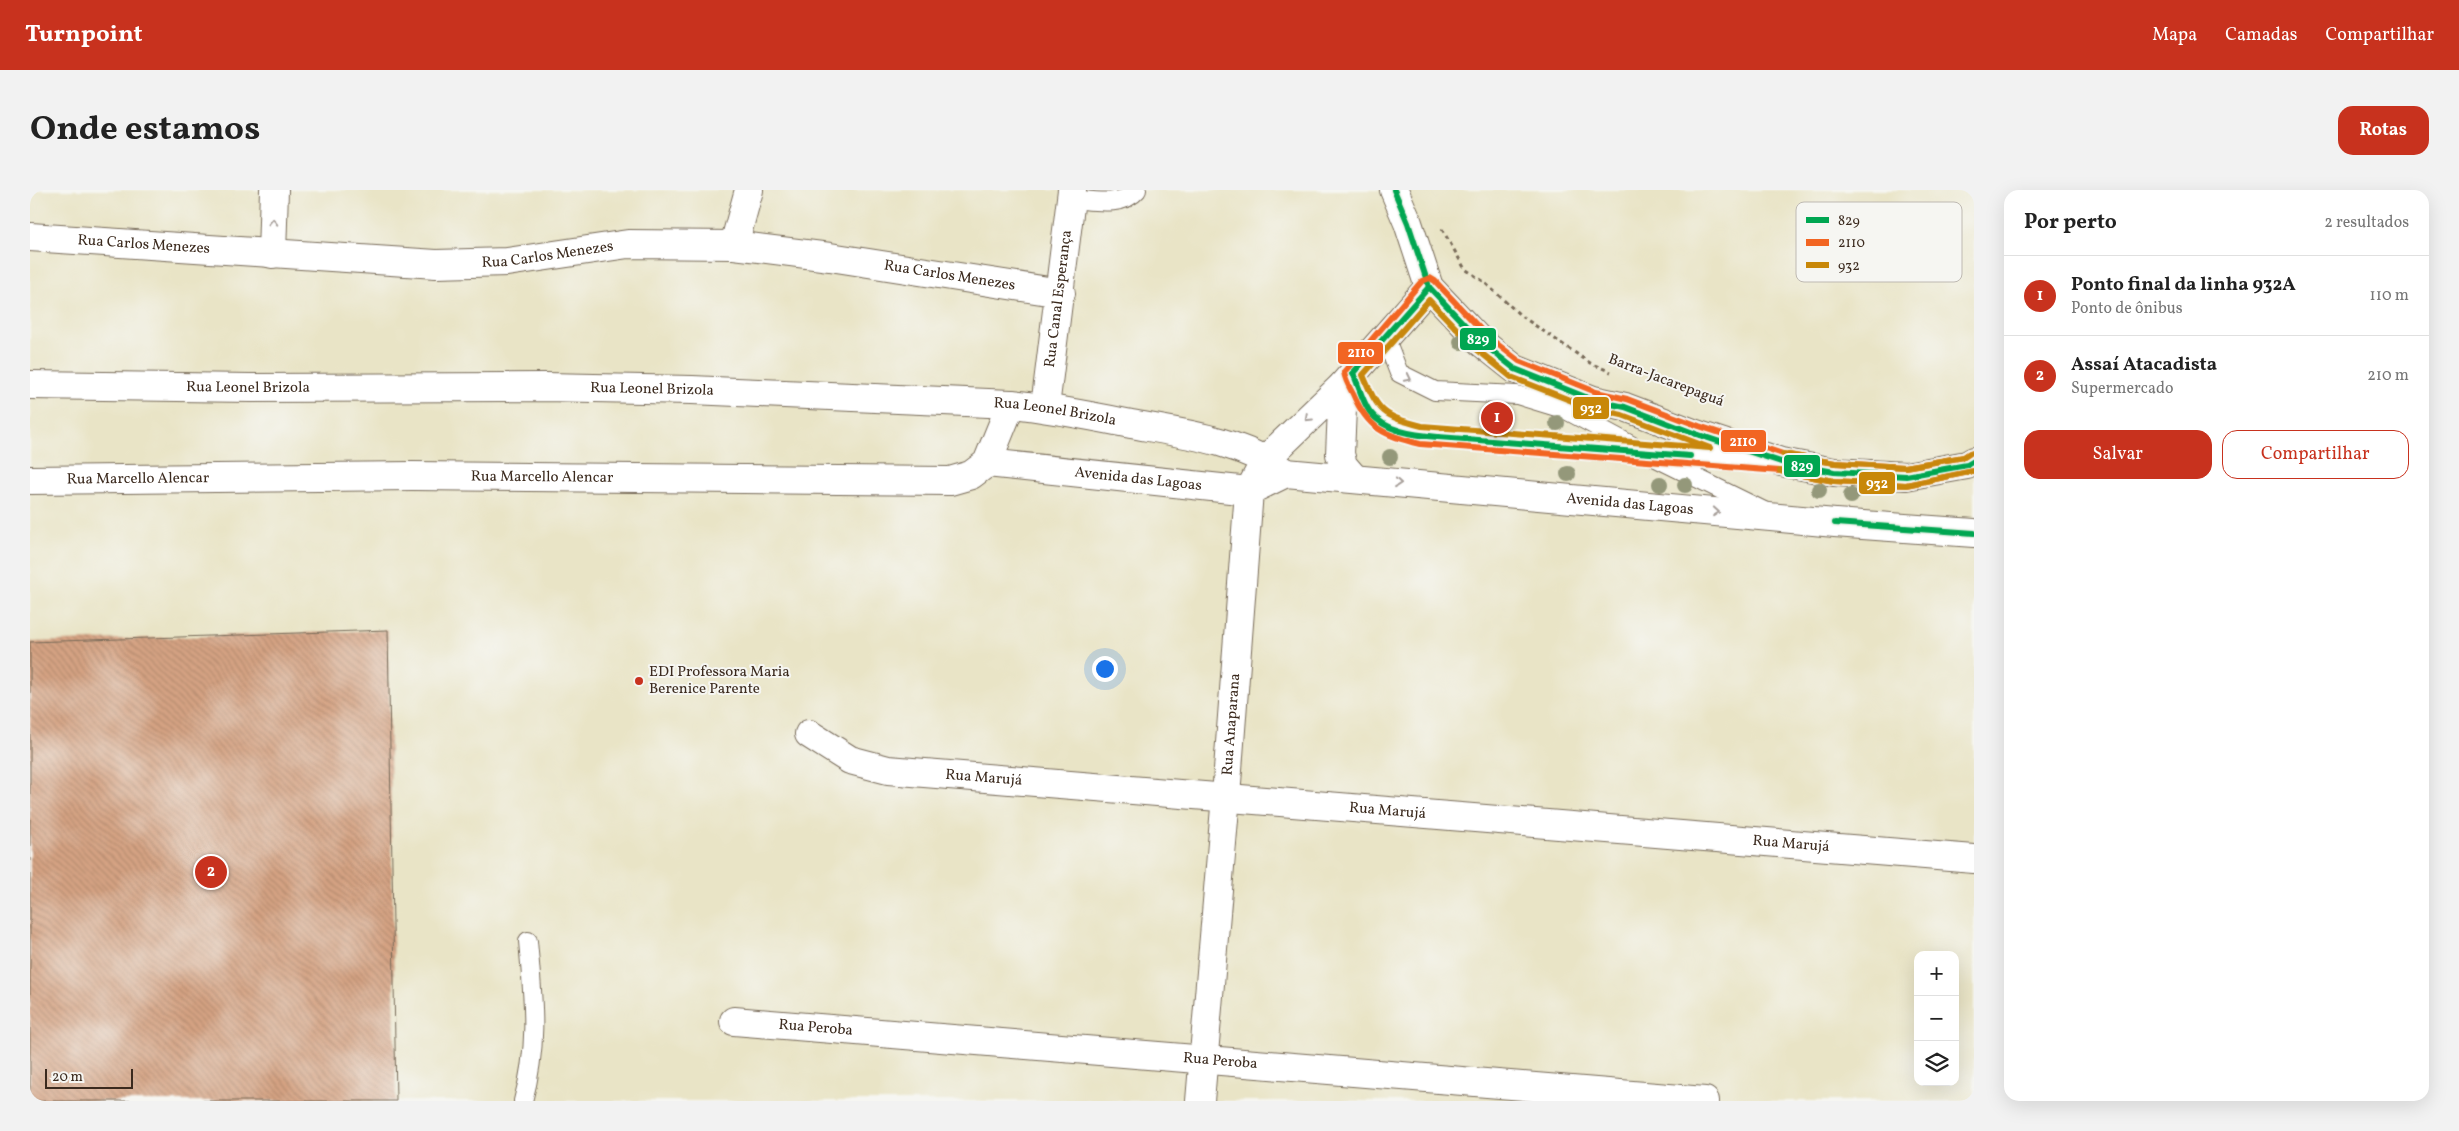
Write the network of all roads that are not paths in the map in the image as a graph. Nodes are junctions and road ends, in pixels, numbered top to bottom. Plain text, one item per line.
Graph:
1 (274, 190) edge
2 (749, 190) edge
3 (1137, 190) edge
4 (1394, 190) edge
5 (1071, 194) edge
6 (30, 237) edge
7 (734, 245) junction
8 (272, 254) junction
9 (1429, 288) junction
10 (1061, 293) junction
11 (1385, 337) junction
12 (1348, 379) junction
13 (30, 385) edge
14 (1011, 404) junction
15 (1045, 407) junction
16 (1646, 453) junction
17 (1974, 461) edge
18 (1781, 462) junction
19 (986, 463) junction
20 (1276, 466) junction
21 (1355, 479) junction
22 (30, 480) edge
23 (1248, 491) junction
24 (1779, 518) junction
25 (1974, 532) edge
26 (809, 734) dead end
27 (1226, 796) junction
28 (1974, 859) edge
29 (528, 941) dead end
30 (734, 1021) dead end
31 (1204, 1060) junction
32 (523, 1101) edge
33 (1200, 1101) edge
34 (1705, 1101) edge

8 -> 1 street
2 - 7 street
3 - 5 lane
4 - 9 street
5 - 10 street, Rua Canal Esperança
6 - 8 street, Rua Carlos Menezes
7 - 8 street, Rua Carlos Menezes
7 - 10 street, Rua Carlos Menezes
9 - 11 street
9 - 18 street
10 - 15 street, Rua Canal Esperança
11 - 12 street
11 -> 16 lane
12 - 16 lane
12 -> 20 street
12 - 21 street
13 - 14 street, Rua Leonel Brizola
14 - 15 street, Rua Leonel Brizola
14 - 19 street
15 - 20 street, Rua Leonel Brizola
16 - 18 lane
16 - 24 lane
17 - 18 street
19 - 22 street, Rua Marcello Alencar
19 - 23 street, Avenida das Lagoas
20 - 21 street, Avenida das Lagoas
20 - 23 street
21 -> 24 street, Avenida das Lagoas
23 - 27 street, Rua Anaparana
24 - 25 street, Avenida das Lagoas
26 - 27 street, Rua Marujá
27 - 28 street, Rua Marujá
27 - 31 street, Rua Anaparana
29 - 32 lane
30 - 31 street, Rua Peroba
31 - 33 street, Rua Anaparana
31 - 34 street, Rua Peroba

